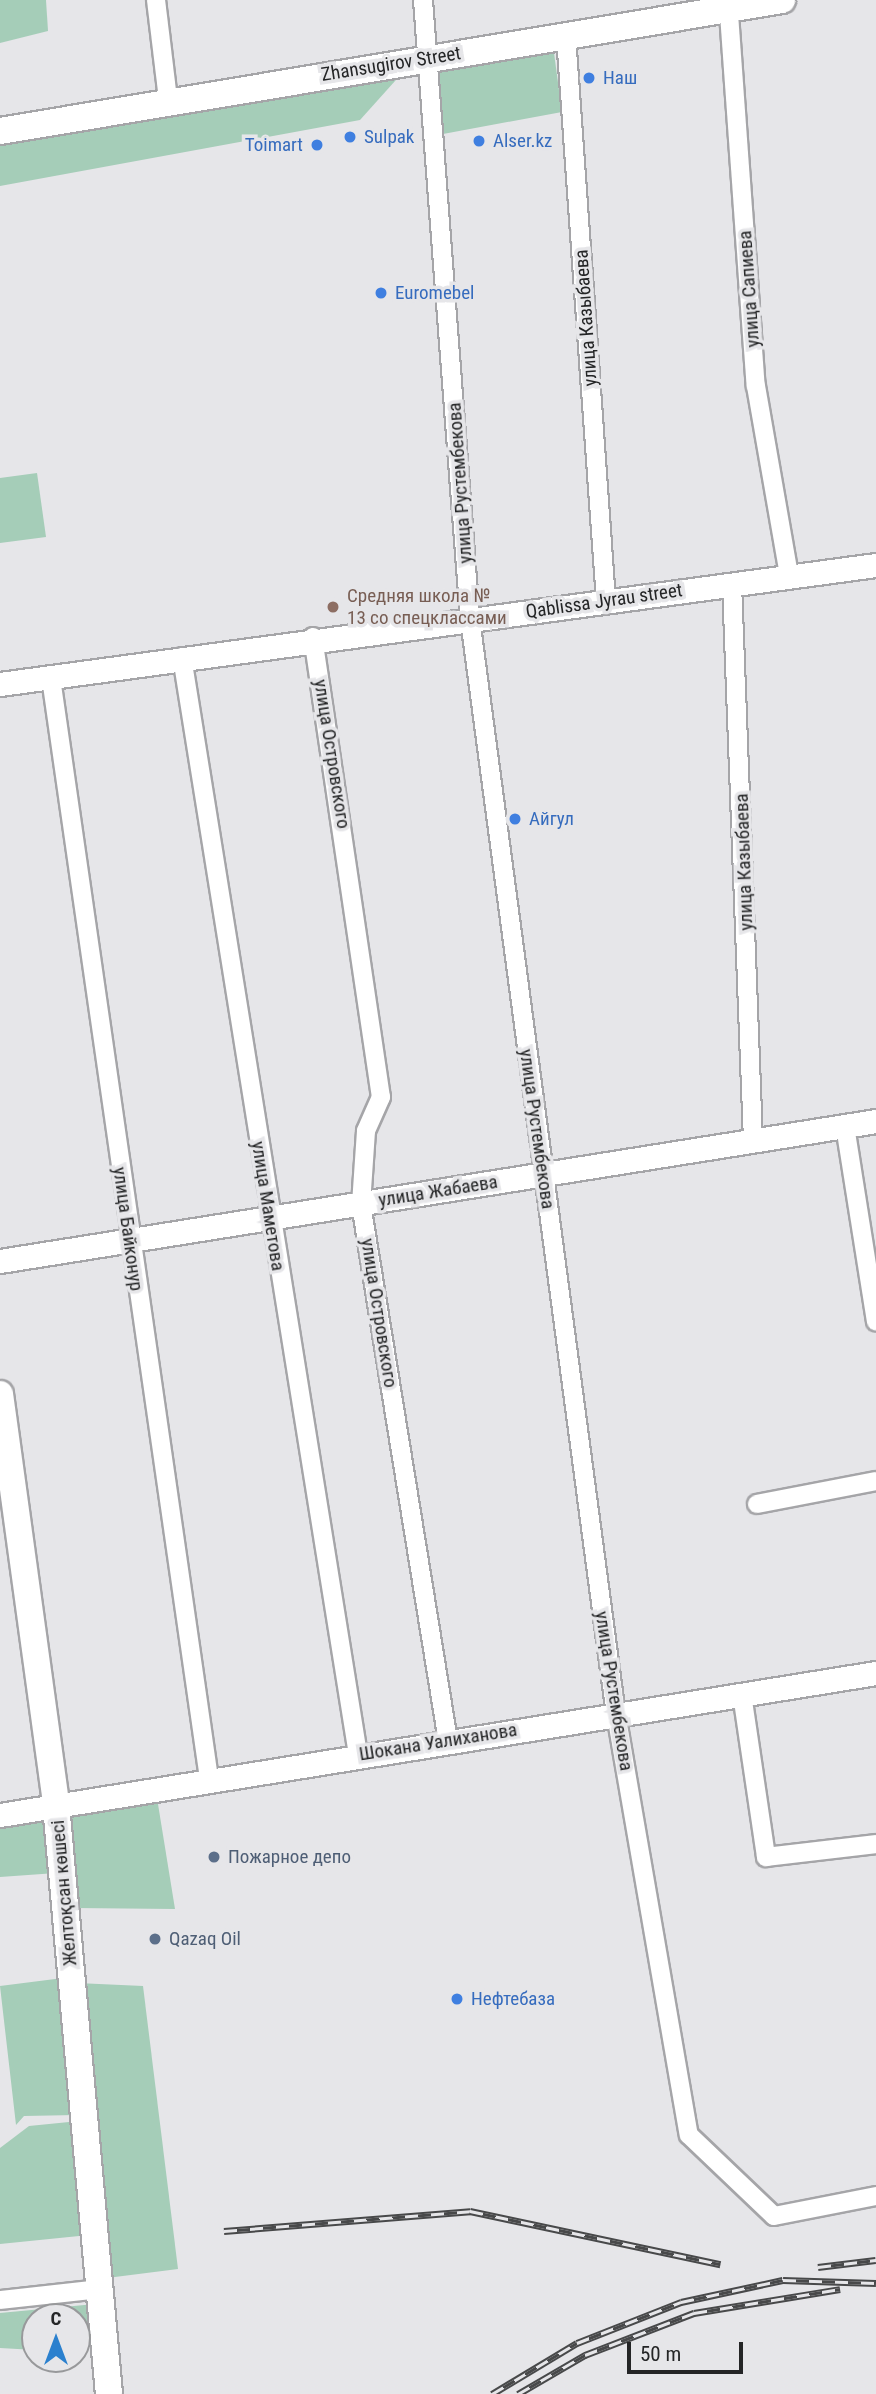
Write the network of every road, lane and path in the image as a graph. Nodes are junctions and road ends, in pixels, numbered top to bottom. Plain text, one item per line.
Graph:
1 (156, 0) edge
2 (423, 0) edge
3 (782, 0) edge
4 (729, 4) edge
5 (566, 36) junction
6 (429, 59) junction
7 (168, 99) junction
8 (0, 131) edge
9 (876, 565) edge
10 (789, 576) junction
11 (732, 584) junction
12 (606, 601) junction
13 (470, 619) junction
14 (313, 637) junction
15 (183, 657) junction
16 (51, 678) junction
17 (0, 684) edge
18 (876, 1121) edge
19 (845, 1126) junction
20 (753, 1141) junction
21 (543, 1175) junction
22 (361, 1203) junction
23 (270, 1218) junction
24 (130, 1240) junction
25 (0, 1261) edge
26 (876, 1322) edge
27 (0, 1394) edge
28 (876, 1481) edge
29 (757, 1504) dead end
30 (876, 1673) edge
31 (742, 1694) junction
32 (617, 1714) junction
33 (448, 1741) junction
34 (358, 1755) junction
35 (209, 1779) junction
36 (56, 1805) junction
37 (0, 1815) edge
38 (876, 1844) edge
39 (876, 2196) edge
40 (100, 2289) junction
41 (0, 2300) edge
42 (109, 2394) edge

1 - 7 street
2 - 6 street, улица Рустембекова
3 - 4 main road, Zhansugirov Street
4 - 5 main road, Zhansugirov Street
4 - 10 street, улица Сапиева
5 - 6 main road, Zhansugirov Street
5 - 12 street, улица Казыбаева
6 - 7 main road, Zhansugirov Street
6 - 13 street, улица Рустембекова
7 - 8 main road, Zhansugirov Street
9 - 10 street, Qablissa Jyrau street
10 - 11 street, Qablissa Jyrau street
11 - 12 street, Qablissa Jyrau street
11 - 20 street, улица Казыбаева
12 - 13 street, Qablissa Jyrau street
13 - 14 street, Qablissa Jyrau street
13 - 21 street, улица Рустембекова
14 - 15 street, Qablissa Jyrau street
14 - 22 street, улица Островского
15 - 16 street, Qablissa Jyrau street
15 - 23 street, улица Маметова
16 - 17 street, Qablissa Jyrau street
16 - 24 street, улица Байконур
18 - 19 street, улица Жабаева
19 - 20 street, улица Жабаева
19 - 26 street
20 - 21 street, улица Жабаева
21 - 22 street, улица Жабаева
21 - 32 street, улица Рустембекова
22 - 23 street, улица Жабаева
22 - 33 street, улица Островского
23 - 24 street, улица Жабаева
23 - 34 street, улица Маметова
24 - 25 street, улица Жабаева
24 - 35 street, улица Байконур
27 - 36 main road, Желтоқсан көшесі
28 - 29 street
30 - 31 street, Шокана Уалиханова
31 - 32 street, Шокана Уалиханова
31 - 38 street
32 - 33 street, Шокана Уалиханова
32 - 39 street, улица Рустембекова
33 - 34 street, Шокана Уалиханова
34 - 35 street, Шокана Уалиханова
35 - 36 street, Шокана Уалиханова
36 - 37 street, Шокана Уалиханова
36 - 40 main road, Желтоқсан көшесі
40 - 41 street
40 - 42 main road, Желтоқсан көшесі

